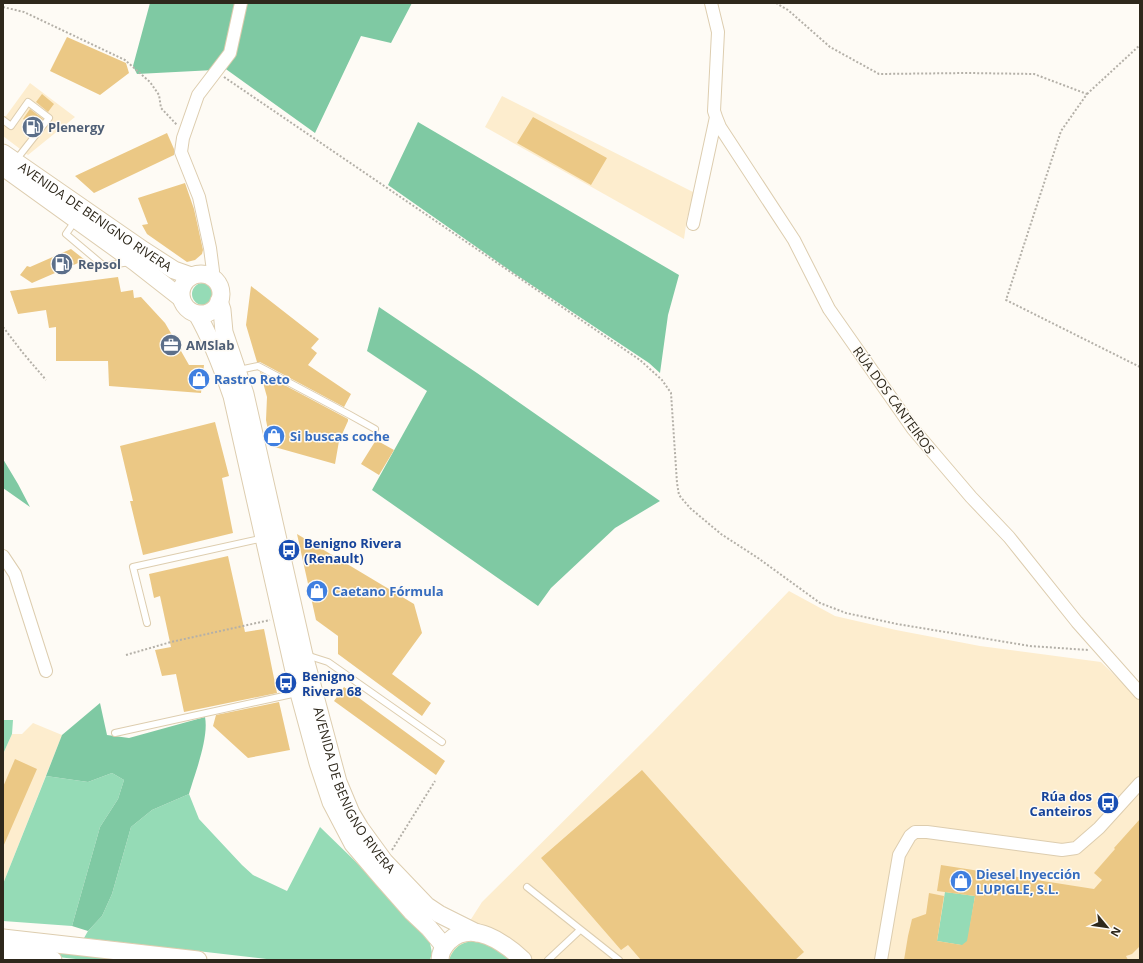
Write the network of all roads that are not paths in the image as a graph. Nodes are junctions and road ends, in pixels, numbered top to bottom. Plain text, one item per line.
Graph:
1 (241, 3) edge
2 (711, 3) edge
3 (716, 117) junction
4 (3, 120) edge
5 (7, 160) edge
6 (692, 224) dead end
7 (190, 276) junction
8 (211, 276) junction
9 (181, 298) junction
10 (219, 301) junction
11 (197, 314) junction
12 (237, 370) junction
13 (375, 429) dead end
14 (264, 538) junction
15 (3, 556) edge
16 (147, 622) dead end
17 (304, 655) junction
18 (46, 670) dead end
19 (300, 693) junction
20 (1140, 693) edge
21 (115, 733) dead end
22 (442, 742) dead end
23 (1140, 783) edge
24 (527, 887) dead end
25 (580, 930) junction
26 (477, 933) junction
27 (3, 938) edge
28 (3, 954) edge
29 (440, 956) edge
30 (53, 960) edge
31 (198, 960) edge
32 (523, 960) edge
33 (548, 960) edge
34 (619, 960) edge
35 (881, 960) edge

1 - 8 street
2 - 3 street
3 - 6 street
3 - 20 street, RÚA DOS CANTEIROS
4 - 5 lane
5 - 7 main road, AVENIDA DE BENIGNO RIVERA
5 - 9 main road, AVENIDA DE BENIGNO RIVERA
7 - 8 main road
7 - 9 main road
8 - 10 main road
9 - 11 main road
10 - 11 main road
10 - 12 main road, AVENIDA DE BENIGNO RIVERA
11 - 14 main road, AVENIDA DE BENIGNO RIVERA
12 - 13 lane
12 - 17 main road, AVENIDA DE BENIGNO RIVERA
14 - 16 lane
14 - 19 main road, AVENIDA DE BENIGNO RIVERA
15 - 18 street
17 - 22 lane
17 - 26 main road, AVENIDA DE BENIGNO RIVERA
19 - 21 lane
19 - 29 main road, AVENIDA DE BENIGNO RIVERA
23 - 35 street
24 - 25 lane
25 - 33 lane
25 - 34 lane
26 - 29 main road
26 - 32 main road
27 - 31 main road
28 - 30 main road

